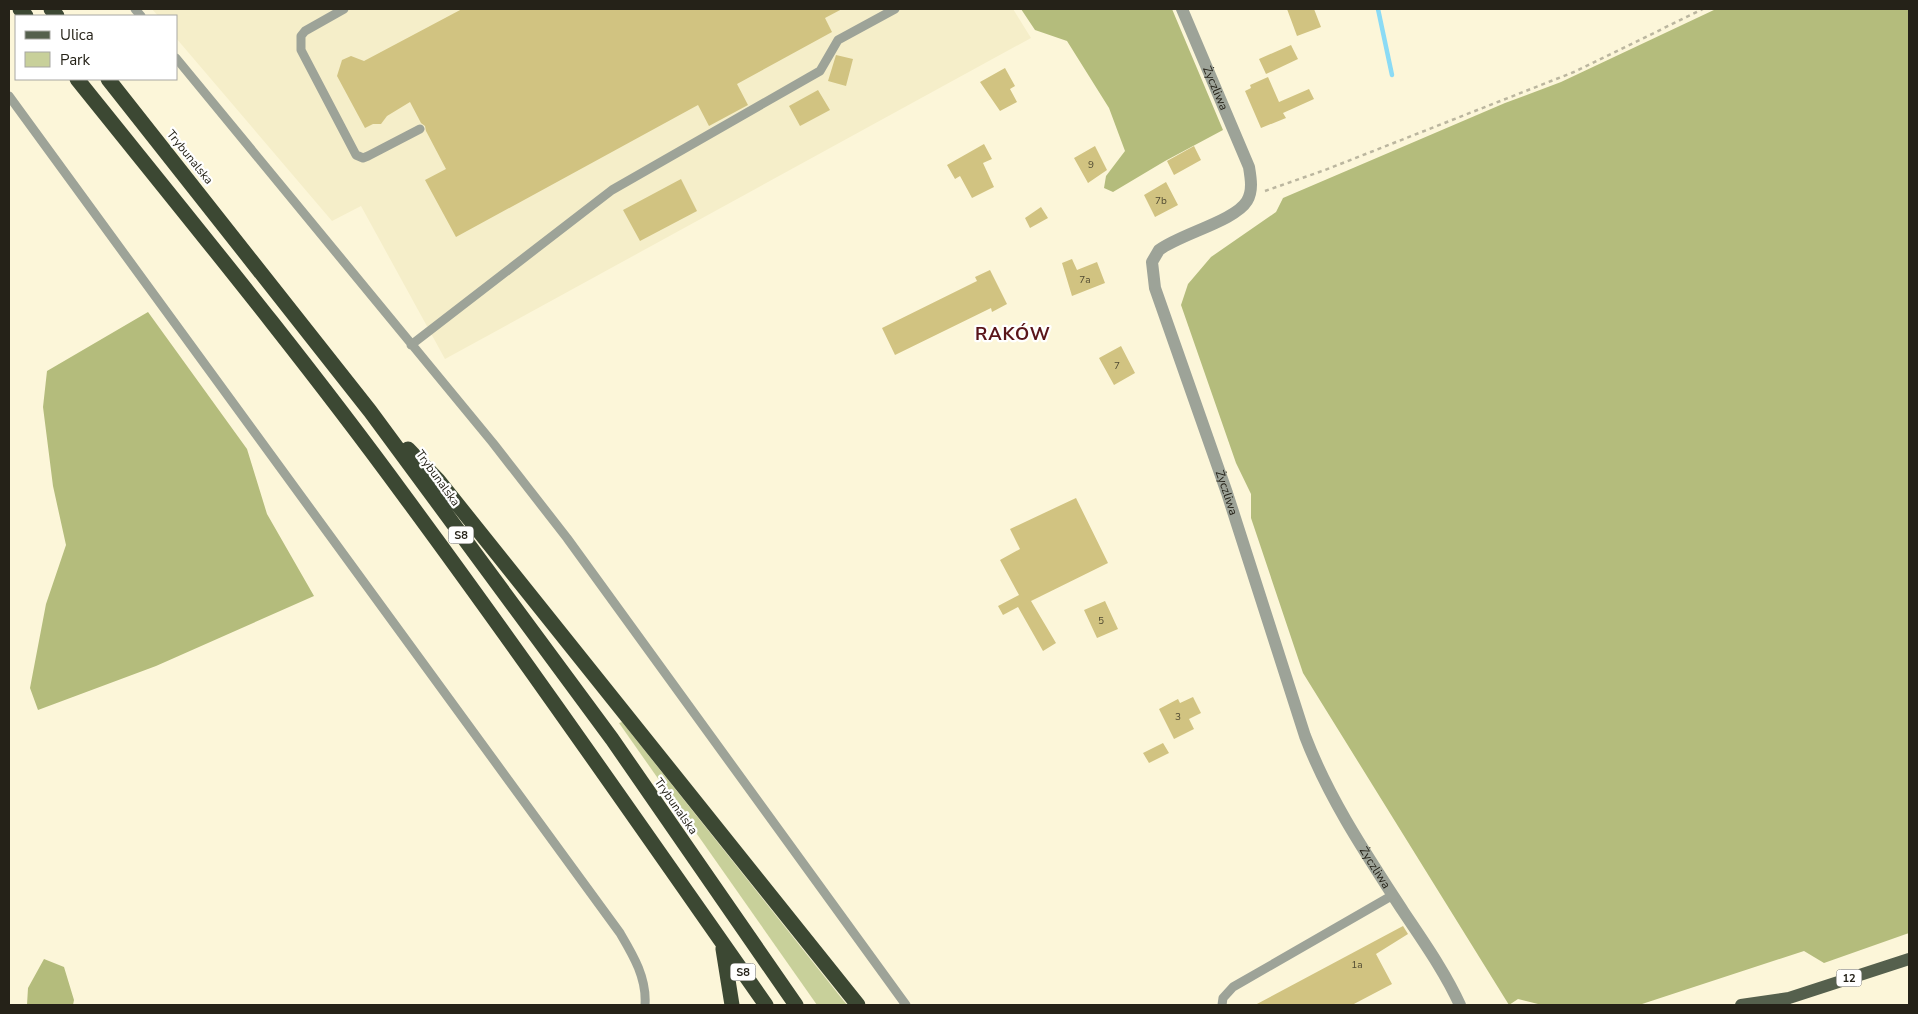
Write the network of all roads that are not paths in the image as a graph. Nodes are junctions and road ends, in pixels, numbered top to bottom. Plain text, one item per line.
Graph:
1 (344, 9) edge
2 (895, 9) edge
3 (1182, 9) edge
4 (178, 60) edge
5 (78, 80) edge
6 (109, 80) edge
7 (9, 96) edge
8 (420, 129) dead end
9 (411, 345) junction
10 (370, 411) junction
11 (1393, 894) junction
12 (719, 938) junction
13 (1909, 959) edge
14 (1789, 998) junction
15 (645, 1005) edge
16 (732, 1005) edge
17 (766, 1005) edge
18 (796, 1005) edge
19 (858, 1005) edge
20 (906, 1005) edge
21 (1222, 1005) edge
22 (1460, 1005) edge
23 (1741, 1005) edge
24 (1776, 1005) edge

1 - 8 lane
2 - 9 lane
3 - 11 street, Życzliwa
4 - 9 lane
5 - 12 highway, S8
6 - 10 highway, Trybunalska / S8
7 - 15 lane
9 - 20 lane
10 - 18 highway, Trybunalska / S8
10 - 19 highway
11 - 21 lane
11 - 22 street, Życzliwa
12 - 16 highway
12 - 17 highway, S8
13 - 14 main road, 12
14 - 23 main road, 12
14 - 24 main road, 12

